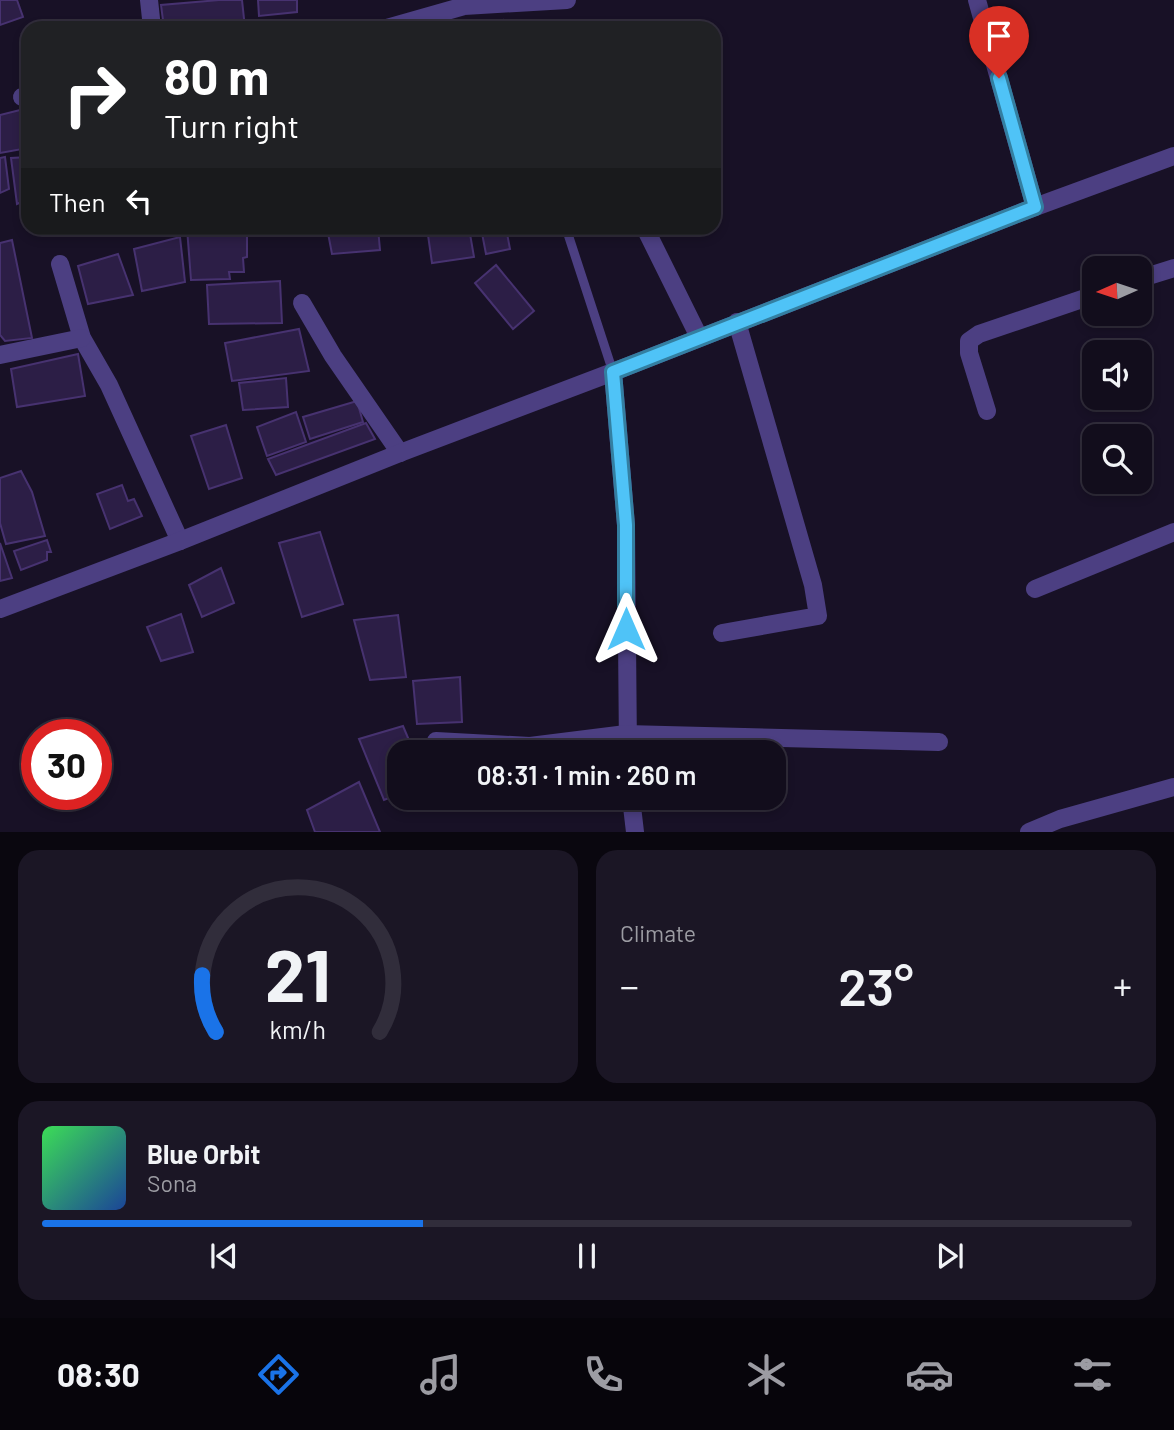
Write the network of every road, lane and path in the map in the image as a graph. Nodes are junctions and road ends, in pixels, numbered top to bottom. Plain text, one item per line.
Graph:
1 (149, 0) edge
2 (567, 0) edge
3 (977, 0) edge
4 (151, 21) edge
5 (412, 21) edge
6 (1174, 156) edge
7 (1035, 207) junction
8 (568, 235) edge
9 (648, 235) edge
10 (60, 264) dead end
11 (1174, 268) edge
12 (1152, 275) edge
13 (1082, 299) edge
14 (302, 303) dead end
15 (737, 323) junction
16 (699, 337) junction
17 (82, 338) junction
18 (0, 355) edge
19 (613, 372) junction
20 (988, 411) dead end
21 (400, 453) junction
22 (1174, 531) edge
23 (180, 541) junction
24 (1035, 589) dead end
25 (0, 608) edge
26 (722, 634) dead end
27 (626, 734) junction
28 (578, 740) edge
29 (627, 740) edge
30 (939, 742) dead end
31 (1174, 787) edge
32 (632, 810) edge
33 (635, 831) edge
34 (1029, 831) edge

1 - 4 street
2 - 5 street
3 - 7 street
6 - 7 street
7 - 15 street
8 - 19 lane
9 - 16 street
10 - 17 street
11 - 12 street
13 - 20 street
14 - 21 street
15 - 16 street
15 - 26 street
16 - 19 street
17 - 18 street
17 - 23 street
19 - 21 street
19 - 27 street
21 - 23 street
22 - 24 street
23 - 25 street
27 - 28 street
27 - 29 street
27 - 30 street
31 - 34 street
32 - 33 street

